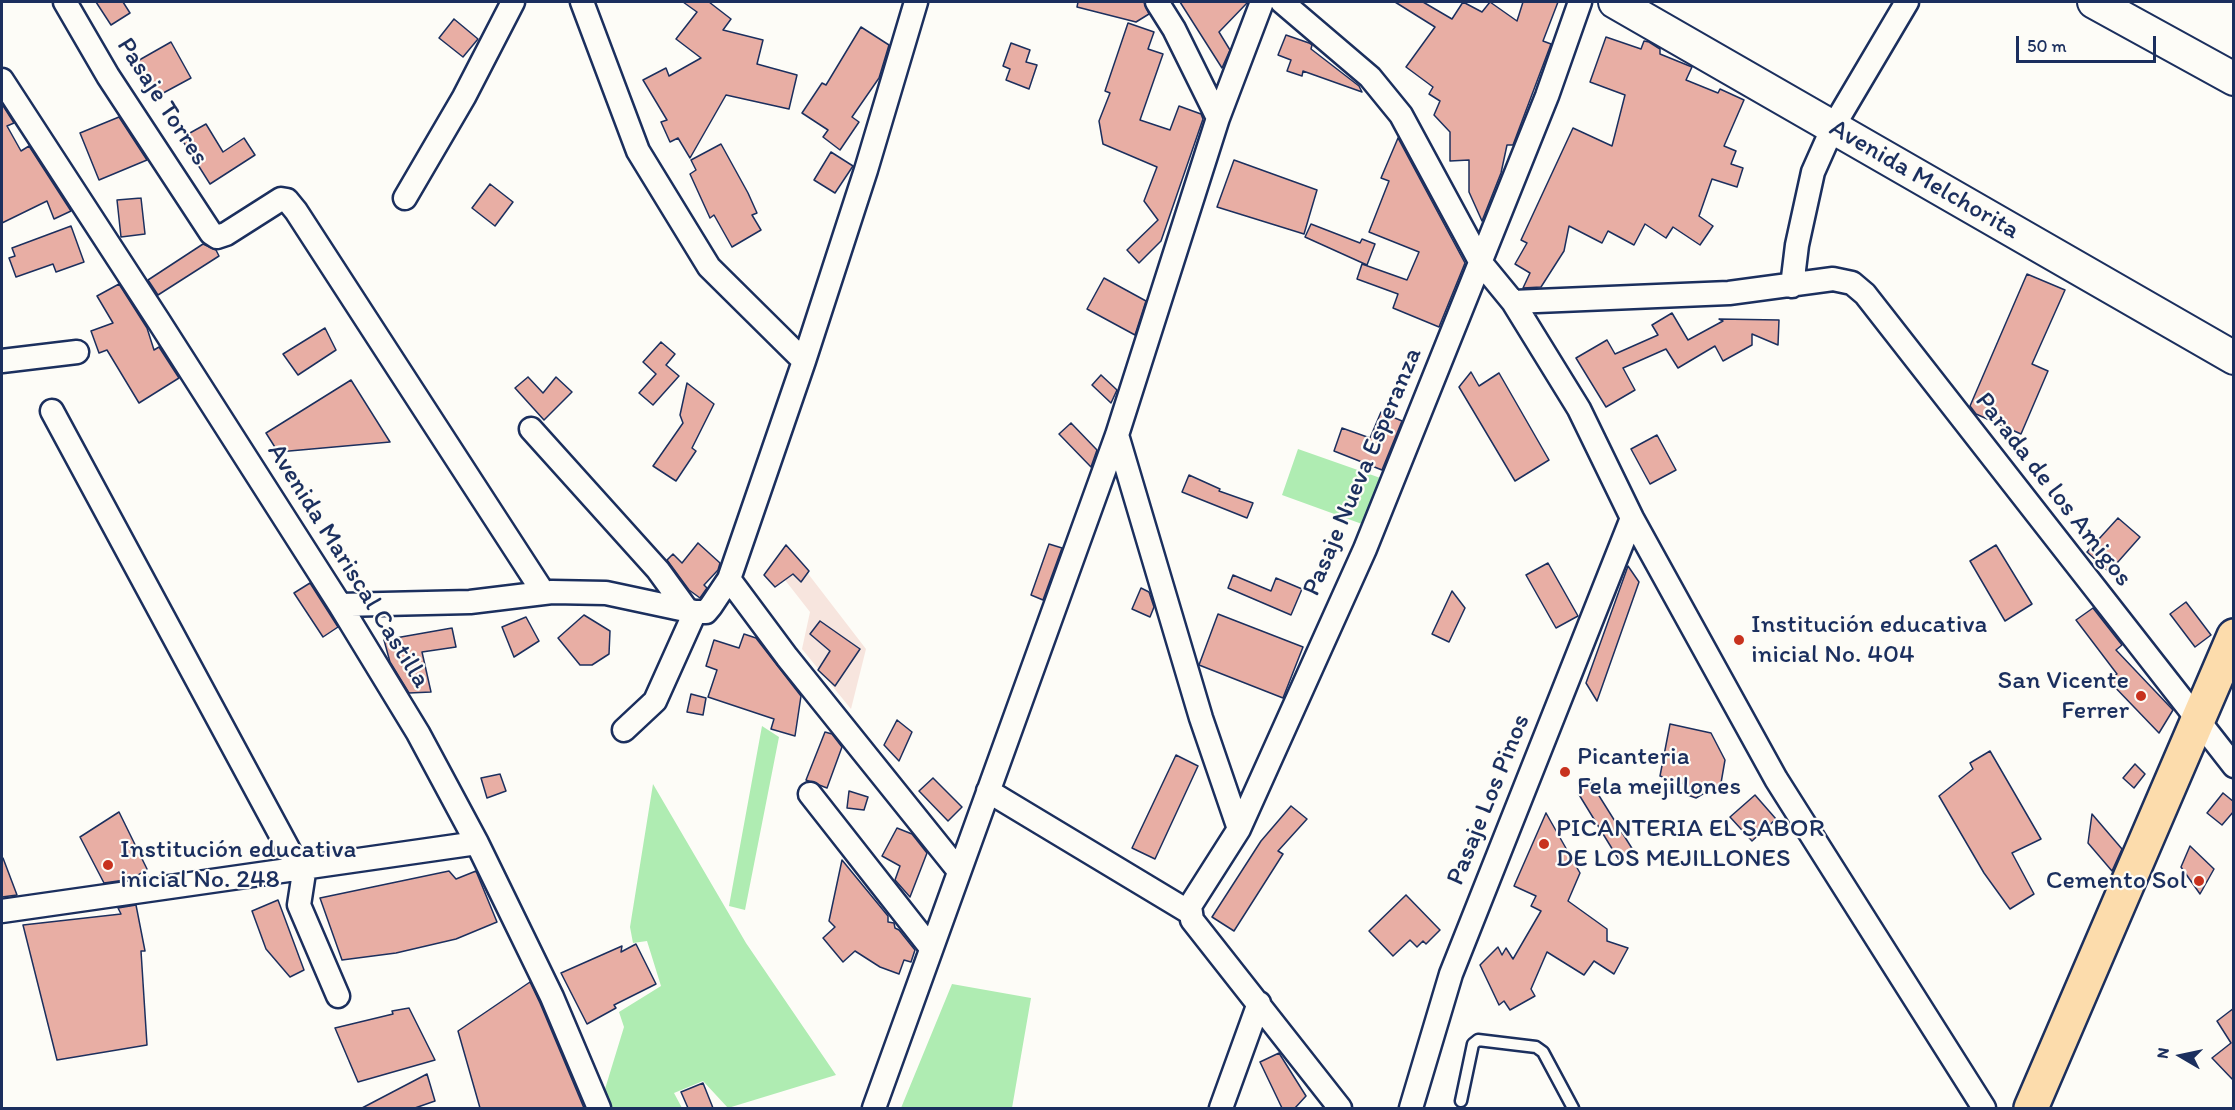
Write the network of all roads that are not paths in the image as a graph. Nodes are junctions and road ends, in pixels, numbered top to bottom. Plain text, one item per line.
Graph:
1 (65, 2) edge
2 (513, 2) edge
3 (582, 2) edge
4 (916, 2) edge
5 (1157, 2) edge
6 (1262, 2) edge
7 (1282, 2) edge
8 (1580, 2) edge
9 (1615, 2) edge
10 (1907, 2) edge
11 (2094, 2) edge
12 (2234, 79) edge
13 (2, 80) edge
14 (1218, 118) junction
15 (1833, 127) junction
16 (405, 198) dead end
17 (1481, 263) junction
18 (1792, 286) junction
19 (1513, 302) junction
20 (77, 352) dead end
21 (2234, 358) edge
22 (2, 361) edge
23 (804, 361) junction
24 (52, 411) dead end
25 (531, 429) dead end
26 (1117, 435) junction
27 (1632, 518) junction
28 (729, 579) junction
29 (543, 592) junction
30 (340, 605) junction
31 (691, 611) junction
32 (2234, 636) edge
33 (2197, 719) junction
34 (624, 730) dead end
35 (2234, 766) edge
36 (988, 791) junction
37 (810, 794) dead end
38 (1239, 829) junction
39 (477, 843) junction
40 (301, 867) junction
41 (959, 871) junction
42 (2, 911) edge
43 (1189, 912) junction
44 (931, 948) junction
45 (338, 996) dead end
46 (1258, 1003) junction
47 (1461, 1101) dead end
48 (598, 1108) edge
49 (874, 1108) edge
50 (1221, 1108) edge
51 (1340, 1108) edge
52 (1411, 1108) edge
53 (1574, 1108) edge
54 (1984, 1108) edge
55 (2031, 1108) edge

1 - 29 street, Pasaje Torres
2 - 16 street
3 - 23 street
4 - 23 street
5 - 14 street
6 - 14 street
7 - 17 street
8 - 17 street, Pasaje Nueva Esperanza
9 - 15 main road, Avenida Melchorita
10 - 15 street
11 - 12 main road
13 - 30 street, Avenida Mariscal Castilla
14 - 26 street
15 - 18 street
15 - 21 main road, Avenida Melchorita
17 - 19 street
17 - 38 street, Pasaje Nueva Esperanza
18 - 19 street
18 - 33 street, Parada de los Amigos
19 - 27 street
20 - 22 street
23 - 28 street
24 - 40 street
25 - 31 street
26 - 36 street
26 - 38 street
27 - 52 street, Pasaje Los Pinos
27 - 54 street
28 - 31 street
28 - 41 street
29 - 30 street
29 - 31 street
30 - 39 street, Avenida Mariscal Castilla
31 - 34 street
32 - 33 highway
33 - 35 street, Parada de los Amigos
33 - 55 highway
36 - 41 street
36 - 43 street
37 - 44 street
38 - 43 street, Pasaje Nueva Esperanza
39 - 40 street
39 - 48 street, Avenida Mariscal Castilla
40 - 42 street
40 - 45 street
41 - 44 street
43 - 46 street
44 - 49 street
46 - 50 street
46 - 51 street
47 - 53 lane

